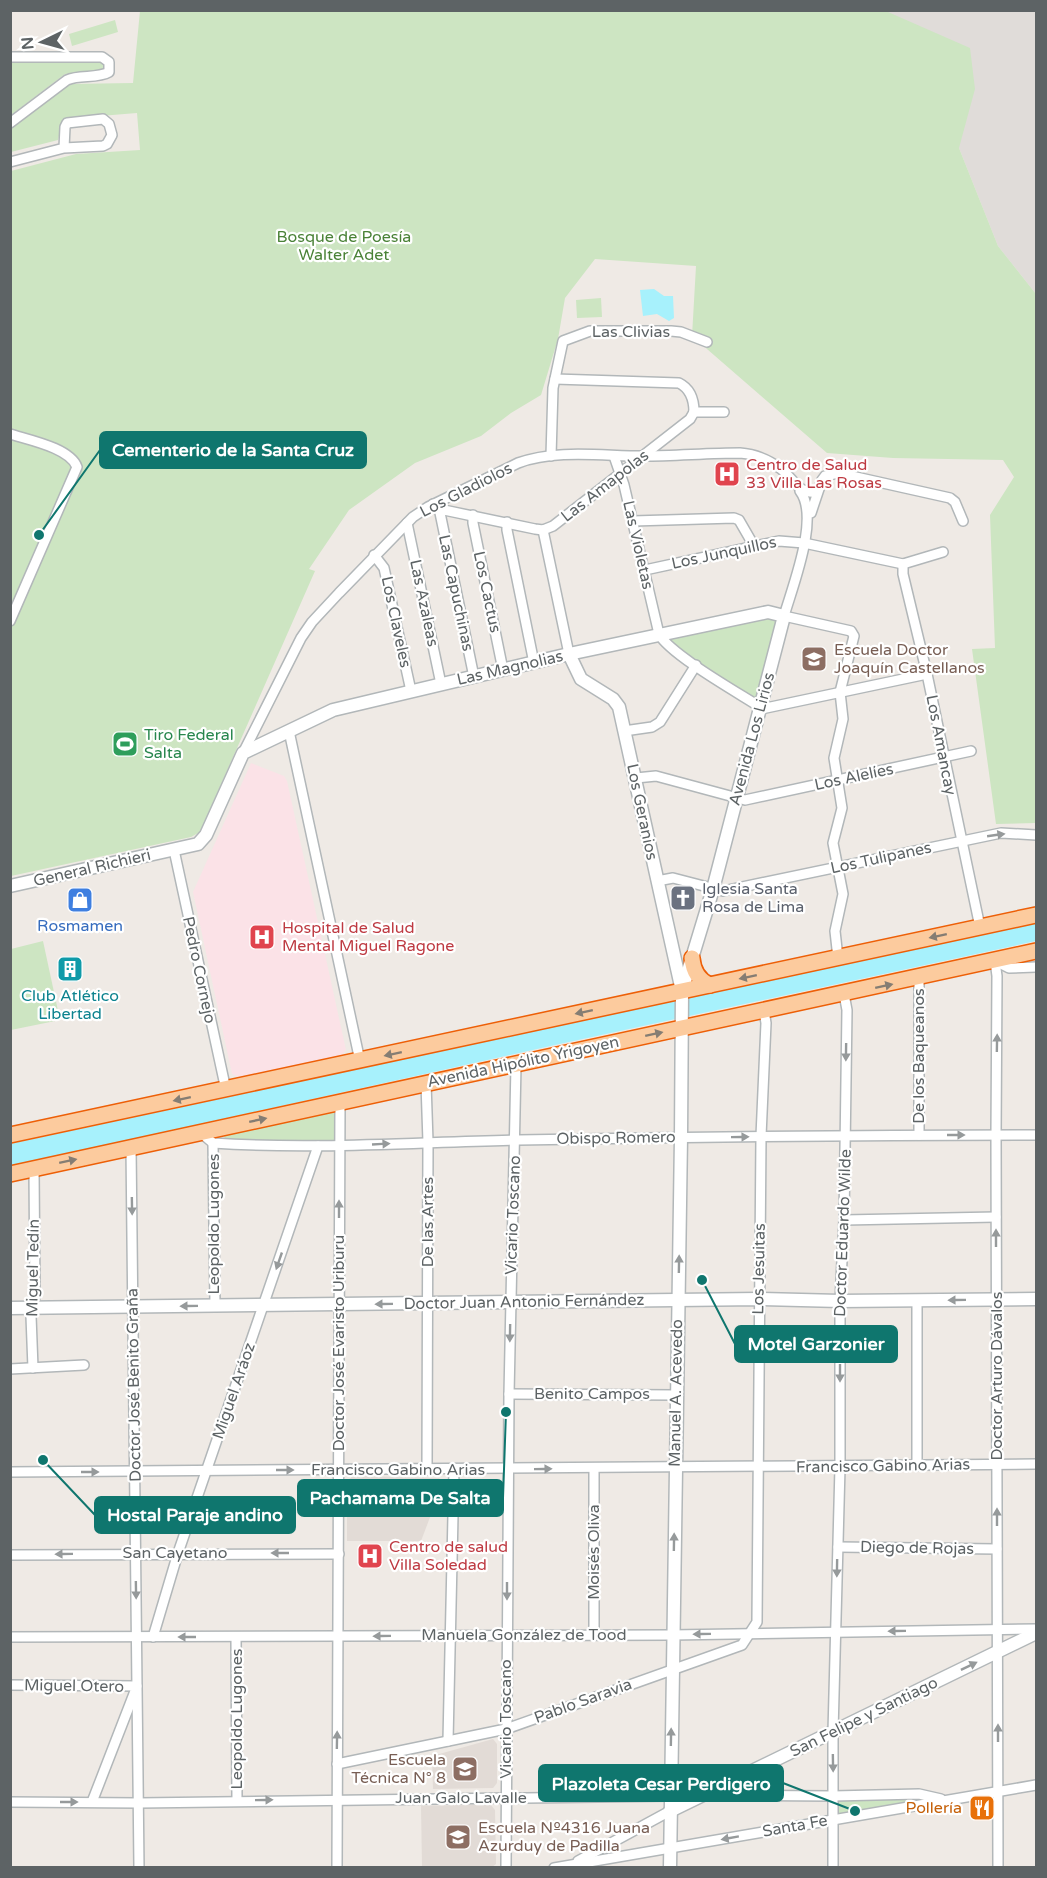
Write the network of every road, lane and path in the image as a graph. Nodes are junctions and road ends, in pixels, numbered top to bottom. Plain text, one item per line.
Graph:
1 (10, 57) edge
2 (10, 123) edge
3 (64, 148) junction
4 (10, 162) edge
5 (707, 342) dead end
6 (555, 379) junction
7 (694, 412) junction
8 (724, 412) dead end
9 (10, 434) edge
10 (666, 439) junction
11 (672, 455) junction
12 (551, 456) junction
13 (614, 456) junction
14 (645, 456) junction
15 (620, 472) junction
16 (799, 488) junction
17 (816, 492) junction
18 (436, 506) junction
19 (473, 514) junction
20 (633, 520) junction
21 (809, 521) junction
22 (963, 521) dead end
23 (507, 522) junction
24 (407, 523) junction
25 (543, 530) junction
26 (804, 543) junction
27 (754, 546) junction
28 (944, 552) dead end
29 (374, 555) junction
30 (903, 564) junction
31 (645, 570) junction
32 (14, 603) edge
33 (784, 616) junction
34 (10, 621) edge
35 (659, 634) junction
36 (569, 654) junction
37 (539, 661) junction
38 (696, 665) junction
39 (503, 670) junction
40 (927, 674) junction
41 (474, 677) junction
42 (581, 679) junction
43 (441, 684) junction
44 (411, 691) junction
45 (840, 692) junction
46 (760, 706) junction
47 (289, 731) junction
48 (624, 731) junction
49 (971, 751) dead end
50 (243, 753) junction
51 (944, 757) junction
52 (636, 778) junction
53 (838, 780) junction
54 (736, 798) junction
55 (1036, 835) edge
56 (961, 841) junction
57 (174, 850) junction
58 (838, 867) junction
59 (657, 881) junction
60 (10, 886) edge
61 (713, 889) junction
62 (1036, 915) edge
63 (980, 927) junction
64 (1036, 951) edge
65 (692, 958) junction
66 (838, 958) junction
67 (995, 961) junction
68 (1036, 968) edge
69 (919, 978) junction
70 (710, 985) junction
71 (682, 991) junction
72 (844, 994) junction
73 (764, 1011) junction
74 (683, 1028) junction
75 (360, 1061) junction
76 (516, 1065) junction
77 (426, 1083) junction
78 (226, 1090) junction
79 (340, 1103) junction
80 (200, 1132) junction
81 (10, 1135) edge
82 (919, 1135) junction
83 (996, 1135) junction
84 (1036, 1135) edge
85 (761, 1136) junction
86 (681, 1137) junction
87 (845, 1137) junction
88 (515, 1140) junction
89 (428, 1142) junction
90 (213, 1143) junction
91 (318, 1146) junction
92 (339, 1146) junction
93 (131, 1147) junction
94 (33, 1169) junction
95 (10, 1173) edge
96 (996, 1216) junction
97 (844, 1220) junction
98 (759, 1299) junction
99 (996, 1299) junction
100 (1036, 1299) edge
101 (678, 1301) junction
102 (840, 1301) junction
103 (917, 1301) junction
104 (510, 1302) junction
105 (428, 1304) junction
106 (215, 1305) junction
107 (264, 1305) junction
108 (340, 1305) junction
109 (133, 1306) junction
110 (10, 1308) edge
111 (33, 1308) junction
112 (84, 1365) dead end
113 (33, 1368) junction
114 (10, 1369) edge
115 (509, 1394) junction
116 (676, 1395) junction
117 (997, 1464) junction
118 (1036, 1464) edge
119 (917, 1466) junction
120 (675, 1467) junction
121 (757, 1467) junction
122 (840, 1467) junction
123 (339, 1469) junction
124 (594, 1469) junction
125 (207, 1470) junction
126 (427, 1470) junction
127 (453, 1470) junction
128 (508, 1470) junction
129 (135, 1471) junction
130 (10, 1472) edge
131 (838, 1547) junction
132 (997, 1549) junction
133 (135, 1553) junction
134 (178, 1553) junction
135 (339, 1554) junction
136 (10, 1555) edge
137 (997, 1629) junction
138 (1036, 1631) edge
139 (836, 1632) junction
140 (750, 1633) junction
141 (450, 1635) junction
142 (507, 1635) junction
143 (594, 1635) junction
144 (672, 1635) junction
145 (338, 1636) junction
146 (10, 1637) edge
147 (136, 1637) junction
148 (153, 1637) junction
149 (236, 1637) junction
150 (998, 1653) junction
151 (672, 1669) junction
152 (10, 1685) edge
153 (137, 1686) junction
154 (506, 1729) junction
155 (832, 1732) junction
156 (448, 1741) junction
157 (337, 1764) junction
158 (1036, 1785) edge
159 (998, 1792) junction
160 (702, 1795) junction
161 (670, 1796) junction
162 (833, 1796) junction
163 (506, 1798) junction
164 (337, 1799) junction
165 (946, 1800) junction
166 (237, 1801) junction
167 (10, 1802) edge
168 (92, 1802) junction
169 (139, 1803) junction
170 (670, 1811) junction
171 (833, 1820) junction
172 (670, 1848) junction
173 (568, 1866) edge
174 (139, 1868) edge
175 (337, 1868) edge
176 (506, 1868) edge
177 (554, 1868) edge
178 (670, 1868) edge
179 (833, 1868) edge
180 (998, 1868) edge

1 - 2 street
3 - 3 street
3 - 4 street
5 - 6 street, Las Clivias
6 - 7 street
6 - 12 street, Las Clivias
7 - 8 street
7 - 10 street, Las Amapolas
9 - 32 street
10 - 11 street, Las Amapolas
10 - 14 street, Las Amapolas
11 - 14 street, Los Gladiolos
11 - 16 street, Los Gladiolos
12 - 13 street, Los Gladiolos
12 - 18 street, Los Gladiolos
13 - 14 street, Los Gladiolos
13 - 15 street, Las Violetas
14 - 15 street, Las Amapolas
15 - 20 street, Las Violetas
15 - 25 street, Las Amapolas
16 - 17 street
16 - 21 street, Avenida Los Lirios
17 - 21 street
17 - 22 street
18 - 19 street
18 - 24 street, Los Gladiolos
18 - 41 street, Las Capuchinas
19 - 23 street
19 - 39 street, Los Cactus
20 - 27 street
20 - 31 street, Las Violetas
21 - 26 street, Avenida Los Lirios
23 - 25 street
23 - 37 street
24 - 29 street, Los Gladiolos
24 - 43 street, Las Azaleas
25 - 36 street
26 - 27 street, Los Junquillos
26 - 30 street, Los Junquillos
26 - 33 street, Avenida Los Lirios
27 - 31 street, Los Junquillos
28 - 30 street
29 - 44 street, Los Claveles
29 - 50 street, Los Gladiolos
30 - 40 street, Los Amancay
31 - 35 street, Las Violetas
32 - 34 street
33 - 35 street, Las Magnolias
33 - 45 street
33 - 46 street, Avenida Los Lirios
35 - 36 street, Las Magnolias
35 - 38 street
36 - 37 street, Las Magnolias
36 - 42 street
37 - 39 street, Las Magnolias
37 - 42 street, Los Geranios
38 - 46 street
38 - 48 street
39 - 41 street, Las Magnolias
40 - 45 street
40 - 51 street, Los Amancay
41 - 43 street, Las Magnolias
42 - 48 street, Los Geranios
43 - 44 street, Las Magnolias
44 - 47 street, Las Magnolias
45 - 46 street
45 - 53 street
46 - 54 street, Avenida Los Lirios
47 - 50 street, Las Magnolias
47 - 75 street
48 - 52 street, Los Geranios
49 - 51 street, Los Alelíes
50 - 57 street, Los Gladiolos
51 - 53 street, Los Alelíes
51 - 56 street, Los Amancay
52 - 54 street, Los Alelíes
52 - 59 street, Los Geranios
53 - 54 street, Los Alelíes
53 - 58 street
54 - 61 street, Avenida Los Lirios
56 -> 55 street, Los Tulipanes
56 - 58 street, Los Tulipanes
56 - 63 street, Los Amancay
57 - 60 street, General Richieri
57 - 78 street, Pedro Cornejo
58 - 61 street, Los Tulipanes
58 - 66 street
59 - 61 street, Los Tulipanes
59 - 71 street, Los Geranios
61 - 65 street, Avenida Los Lirios
62 - 63 highway
63 -> 66 highway
64 - 67 highway, Avenida Hipólito Yrigoyen
65 - 70 highway
65 - 71 street, Avenida Los Lirios
66 -> 70 highway
67 - 68 street
67 - 69 highway, Avenida Hipólito Yrigoyen
83 -> 67 street, Doctor Arturo Dávalos
72 -> 69 highway, Avenida Hipólito Yrigoyen
69 - 82 street, De los Baqueanos
70 - 71 highway
71 - 74 street, Manuel A. Acevedo
71 -> 75 highway
72 - 73 highway, Avenida Hipólito Yrigoyen
72 -> 87 street, Doctor Eduardo Wilde
73 - 74 highway, Avenida Hipólito Yrigoyen
73 - 85 street, Los Jesuitas
76 -> 74 highway, Avenida Hipólito Yrigoyen
74 - 86 street, Manuel A. Acevedo
75 - 78 highway
76 - 77 highway, Avenida Hipólito Yrigoyen
76 - 88 street, Vicario Toscano
77 - 79 highway, Avenida Hipólito Yrigoyen
77 - 89 street, De las Artes
78 -> 81 highway
80 -> 79 highway, Avenida Hipólito Yrigoyen
79 - 92 street, Doctor José Evaristo Uriburu
80 - 90 street
80 - 93 highway, Avenida Hipólito Yrigoyen
82 -> 83 street, Obispo Romero
82 - 87 street, Obispo Romero
83 - 84 street, Obispo Romero
83 - 96 street, Doctor Arturo Dávalos
86 -> 85 street, Obispo Romero
85 - 87 street, Obispo Romero
85 - 98 street, Los Jesuitas
86 - 88 street, Obispo Romero
101 -> 86 street, Manuel A. Acevedo
87 - 97 street, Doctor Eduardo Wilde
88 - 89 street, Obispo Romero
88 - 104 street, Vicario Toscano
92 -> 89 street, Obispo Romero
89 - 105 street, De las Artes
90 - 91 street, Obispo Romero
90 - 106 street, Leopoldo Lugones
91 - 92 street, Obispo Romero
91 -> 107 street, Miguel Aráoz
108 -> 92 street, Doctor José Evaristo Uriburu
94 -> 93 highway, Avenida Hipólito Yrigoyen
93 -> 109 street, Doctor José Benito Graña
94 - 95 highway, Avenida Hipólito Yrigoyen
94 - 111 street, Miguel Tedín
96 - 97 street
99 -> 96 street, Doctor Arturo Dávalos
97 - 102 street, Doctor Eduardo Wilde
98 - 101 street, Doctor Juan Antonio Fernández
98 - 102 street, Doctor Juan Antonio Fernández
98 - 121 street, Los Jesuitas
99 - 100 street, Doctor Juan Antonio Fernández
99 -> 103 street, Doctor Juan Antonio Fernández
99 - 117 street, Doctor Arturo Dávalos
101 - 104 street, Doctor Juan Antonio Fernández
101 - 116 street, Manuel A. Acevedo
102 - 103 street, Doctor Juan Antonio Fernández
102 -> 122 street, Doctor Eduardo Wilde
103 - 119 street
104 - 105 street, Doctor Juan Antonio Fernández
104 -> 115 street, Vicario Toscano
105 -> 108 street, Doctor Juan Antonio Fernández
105 - 126 street, De las Artes
106 - 107 street, Doctor Juan Antonio Fernández
106 -> 109 street, Doctor Juan Antonio Fernández
107 - 108 street, Doctor Juan Antonio Fernández
107 - 125 street, Miguel Aráoz
108 - 123 street, Doctor José Evaristo Uriburu
109 - 111 street, Doctor Juan Antonio Fernández
109 - 129 street, Doctor José Benito Graña
110 - 111 street, Doctor Juan Antonio Fernández
111 - 113 street, Miguel Tedín
112 - 113 street
113 - 114 street
115 - 116 street, Benito Campos
115 - 128 street, Vicario Toscano
116 - 120 street, Manuel A. Acevedo
117 - 118 street, Francisco Gabino Arias
117 - 119 street, Francisco Gabino Arias
132 -> 117 street, Doctor Arturo Dávalos
119 - 122 street, Francisco Gabino Arias
120 - 121 street, Francisco Gabino Arias
120 - 124 street, Francisco Gabino Arias
144 -> 120 street, Manuel A. Acevedo
121 - 122 street, Francisco Gabino Arias
121 - 140 street, Los Jesuitas
122 - 131 street, Doctor Eduardo Wilde
125 -> 123 street, Francisco Gabino Arias
123 - 126 street, Francisco Gabino Arias
123 - 135 street, Doctor José Evaristo Uriburu
128 -> 124 street, Francisco Gabino Arias
124 - 143 street, Moisés Oliva
125 - 129 street, Francisco Gabino Arias
125 - 134 street, Miguel Aráoz
126 - 127 street, Francisco Gabino Arias
127 - 128 street, Francisco Gabino Arias
127 - 141 street
128 -> 142 street, Vicario Toscano
130 -> 129 street, Francisco Gabino Arias
129 - 133 street, Doctor José Benito Graña
131 - 132 street, Diego de Rojas
131 -> 139 street, Doctor Eduardo Wilde
132 - 137 street, Doctor Arturo Dávalos
133 - 134 street, San Cayetano
133 -> 136 street, San Cayetano
133 -> 147 street, Doctor José Benito Graña
135 -> 134 street, San Cayetano
134 - 148 street, Miguel Aráoz
135 - 145 street, Doctor José Evaristo Uriburu
137 - 138 street, Manuela González de Tood
137 -> 139 street, Manuela González de Tood
137 - 150 street, Doctor Arturo Dávalos
138 - 150 street, San Felipe y Santiago
139 - 140 street, Manuela González de Tood
139 - 155 street, Doctor Eduardo Wilde
140 -> 144 street, Manuela González de Tood
140 - 151 street, Pablo Saravia
141 - 142 street, Manuela González de Tood
141 -> 145 street, Manuela González de Tood
141 - 156 street
142 - 143 street, Manuela González de Tood
142 - 154 street, Vicario Toscano
143 - 144 street, Manuela González de Tood
144 - 151 street, Manuel A. Acevedo
145 - 149 street, Manuela González de Tood
157 -> 145 street, Doctor José Evaristo Uriburu
146 - 147 street, Manuela González de Tood
147 - 148 street, Manuela González de Tood
147 - 153 street, Doctor José Benito Graña
149 -> 148 street, Manuela González de Tood
149 - 166 street, Leopoldo Lugones
155 -> 150 street, San Felipe y Santiago
159 -> 150 street, Doctor Arturo Dávalos
151 - 154 street, Pablo Saravia
161 -> 151 street, Manuel A. Acevedo
152 - 153 street, Miguel Otero
153 - 168 street
153 - 169 street, Doctor José Benito Graña
154 - 156 street, Pablo Saravia
154 - 163 street, Vicario Toscano
155 - 160 street, San Felipe y Santiago
155 -> 162 street, Doctor Eduardo Wilde
156 - 157 street, Pablo Saravia
157 - 164 street, Doctor José Evaristo Uriburu
158 - 159 street, Santa Fe
159 - 165 street, Santa Fe
159 - 180 street, Doctor Arturo Dávalos
160 - 161 street, Juan Galo Lavalle
160 - 162 street, Juan Galo Lavalle
160 - 170 street, San Felipe y Santiago
161 - 163 street, Juan Galo Lavalle
161 - 170 street, Manuel A. Acevedo
162 - 165 street, Juan Galo Lavalle
162 - 171 street, Doctor Eduardo Wilde
163 - 164 street, Juan Galo Lavalle
163 - 176 street, Vicario Toscano
166 -> 164 street, Juan Galo Lavalle
164 - 175 street, Doctor José Evaristo Uriburu
165 - 171 street, Santa Fe
166 - 169 street, Juan Galo Lavalle
167 -> 168 street, Juan Galo Lavalle
168 - 169 street, Juan Galo Lavalle
169 - 174 street, Doctor José Benito Graña
170 - 172 street, Manuel A. Acevedo
170 - 173 street, San Felipe y Santiago
171 -> 172 street, Santa Fe
171 - 179 street, Doctor Eduardo Wilde
172 - 173 street, Santa Fe
172 - 178 street, Manuel A. Acevedo
173 - 177 street, Santa Fe

